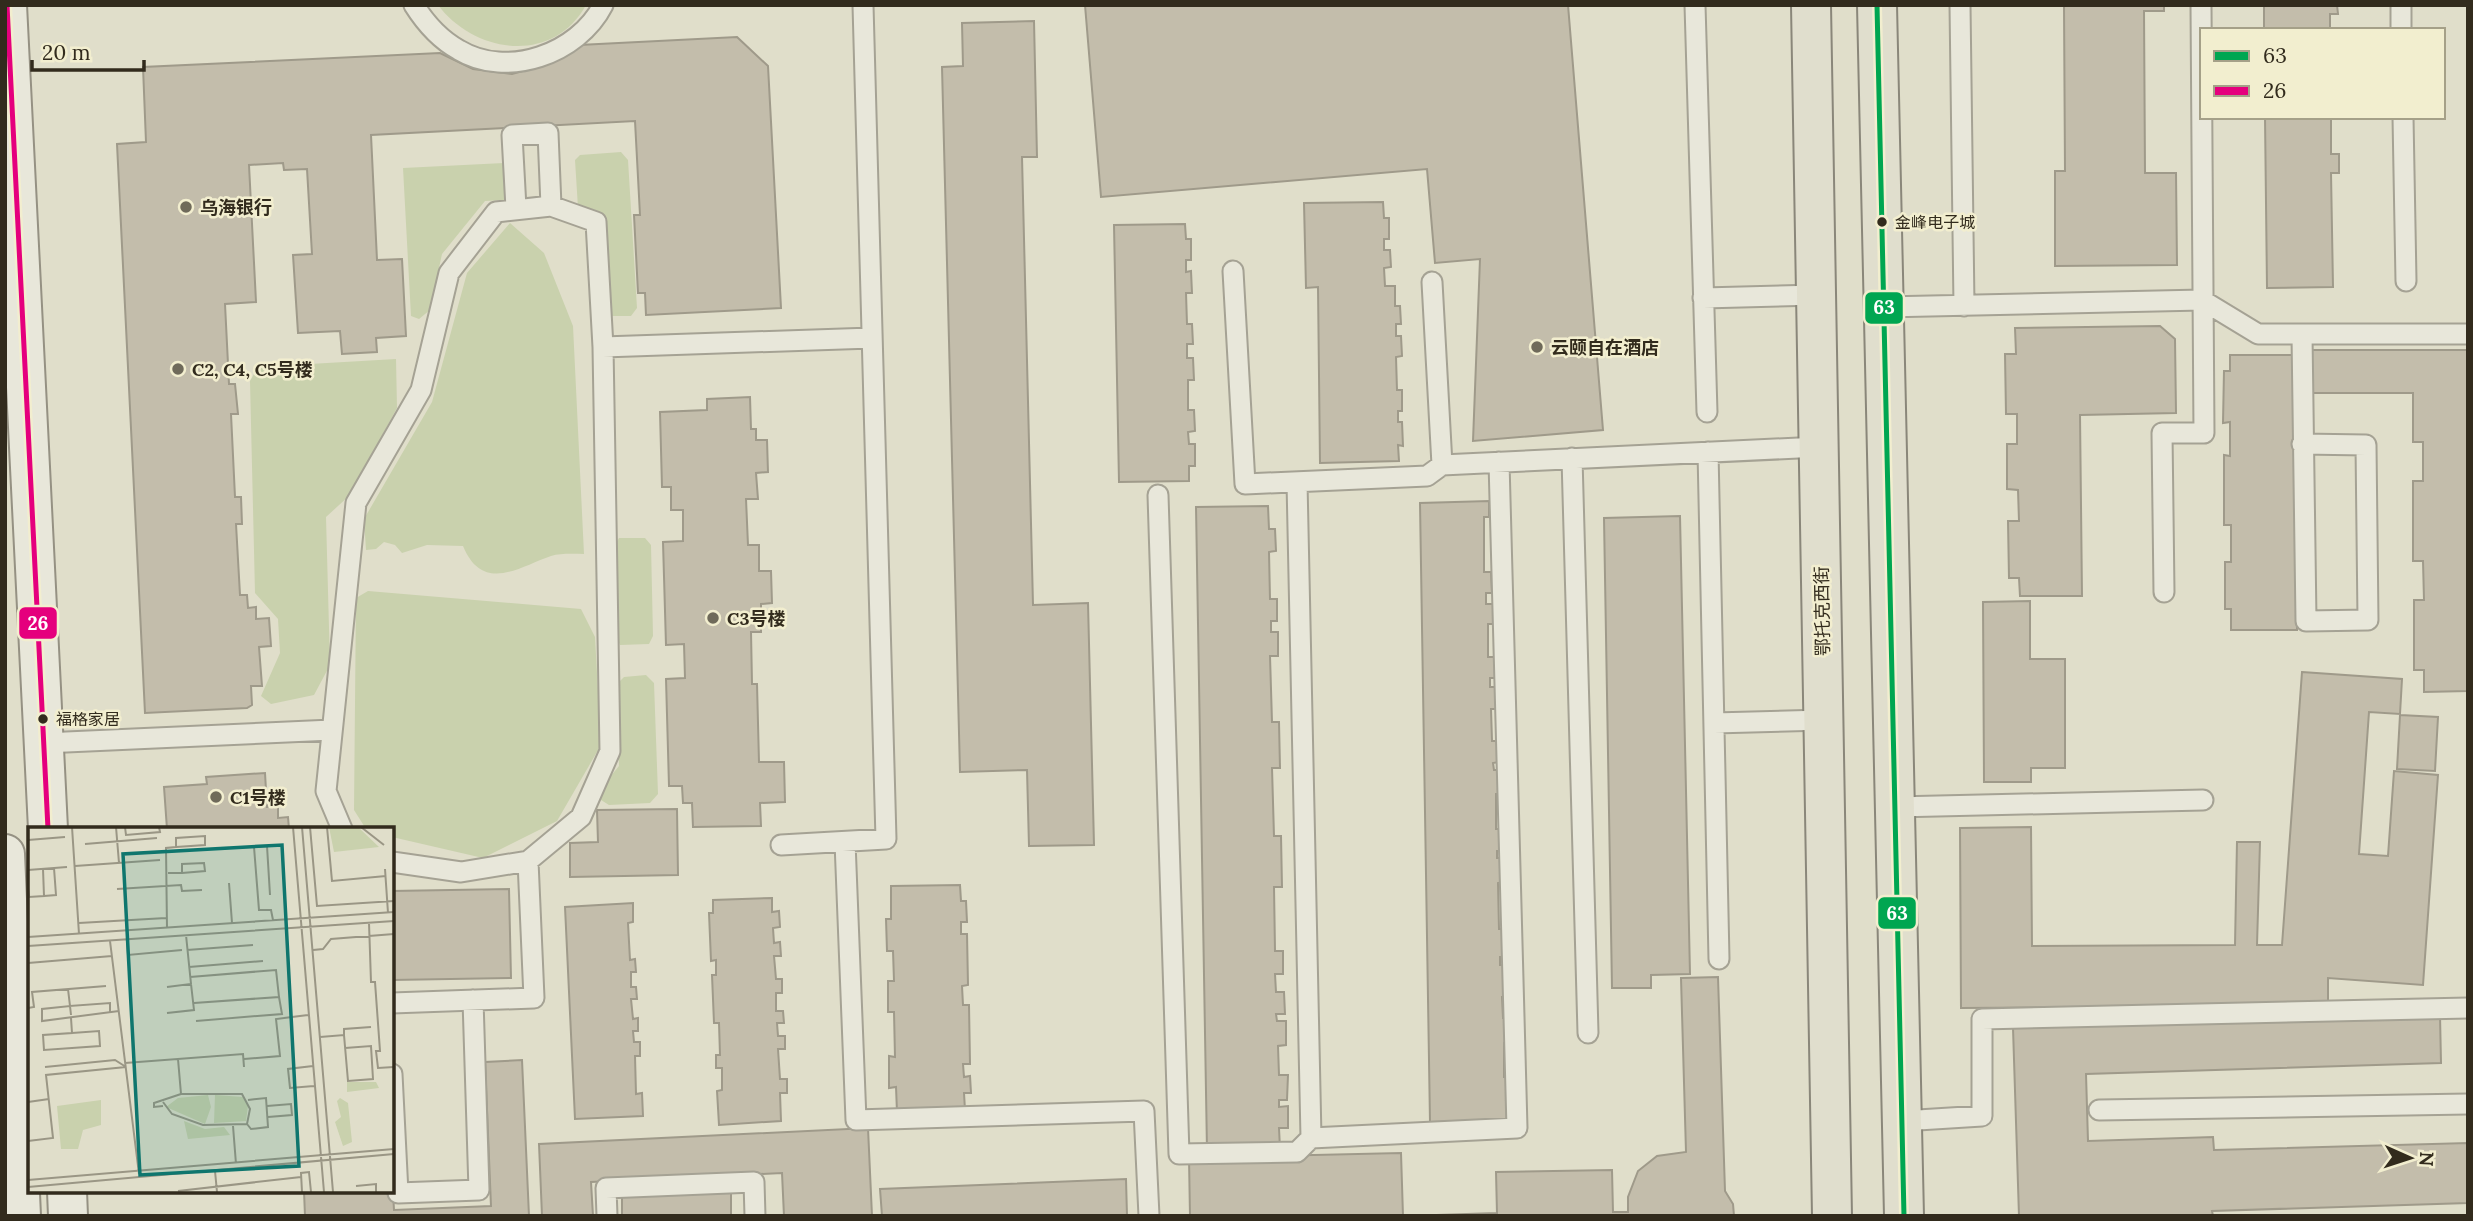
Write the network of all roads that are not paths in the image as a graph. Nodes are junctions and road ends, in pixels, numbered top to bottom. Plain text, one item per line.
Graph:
1 (6, 5) edge
2 (414, 5) edge
3 (603, 5) edge
4 (863, 5) edge
5 (1695, 5) edge
6 (1811, 5) edge
7 (1877, 5) edge
8 (1960, 5) edge
9 (2201, 5) edge
10 (2400, 5) edge
11 (2201, 28) edge
12 (2401, 28) edge
13 (2201, 119) edge
14 (2403, 119) edge
15 (551, 206) junction
16 (516, 208) junction
17 (1233, 271) dead end
18 (2406, 281) dead end
19 (1432, 282) dead end
20 (1816, 295) junction
21 (1703, 298) junction
22 (2202, 300) junction
23 (1964, 306) junction
24 (1884, 307) junction
25 (2302, 334) junction
26 (2468, 334) edge
27 (872, 338) junction
28 (603, 347) junction
29 (1707, 412) dead end
30 (2302, 444) junction
31 (1819, 447) junction
32 (1707, 452) junction
33 (1572, 458) junction
34 (1499, 462) junction
35 (1441, 465) junction
36 (1297, 482) junction
37 (1158, 495) dead end
38 (2164, 592) dead end
39 (1824, 720) junction
40 (1714, 723) junction
41 (332, 730) junction
42 (44, 743) junction
43 (2203, 800) dead end
44 (1895, 807) junction
45 (48, 827) edge
46 (341, 827) edge
47 (845, 842) junction
48 (781, 845) dead end
49 (5, 854) edge
50 (528, 861) junction
51 (394, 862) edge
52 (1719, 959) dead end
53 (474, 1000) junction
54 (394, 1003) edge
55 (2468, 1008) edge
56 (1588, 1033) dead end
57 (2468, 1104) edge
58 (2099, 1110) dead end
59 (394, 1114) edge
60 (1902, 1121) junction
61 (1311, 1138) junction
62 (67, 1193) edge
63 (21, 1216) edge
64 (68, 1216) edge
65 (607, 1216) edge
66 (755, 1216) edge
67 (1149, 1216) edge
68 (1832, 1216) edge
69 (1904, 1216) edge

1 - 42 street
2 - 3 lane
4 - 27 lane
5 - 21 lane
6 - 20 main road, 鄂托克西街
7 - 24 main road
8 - 23 lane
9 - 11 lane
10 - 12 lane
13 - 22 lane
14 - 18 lane
15 - 16 lane
15 - 16 lane
15 - 28 lane
16 - 41 lane
17 - 36 lane
19 - 35 lane
20 - 21 lane
20 - 31 main road, 鄂托克西街
21 - 29 lane
22 - 23 lane
22 - 25 lane
22 - 38 lane
23 - 24 lane
24 - 44 main road
25 - 26 lane
25 - 30 lane
27 - 28 lane
27 - 47 lane
28 - 50 lane
30 - 30 lane
31 - 32 lane
31 - 39 main road, 鄂托克西街
32 - 33 lane
32 - 40 lane
33 - 34 lane
33 - 56 lane
34 - 35 lane
34 - 61 lane
35 - 36 lane
36 - 61 lane
37 - 61 lane
39 - 40 lane
39 - 68 main road, 鄂托克西街
40 - 52 lane
41 - 42 lane
41 - 46 lane
42 - 45 street
43 - 44 lane
44 - 60 main road
47 - 48 lane
47 - 67 lane
49 - 63 street
50 - 51 lane
50 - 53 lane
53 - 54 lane
53 - 59 lane
55 - 60 lane
57 - 58 lane
60 - 69 main road
62 - 64 street
65 - 66 lane

